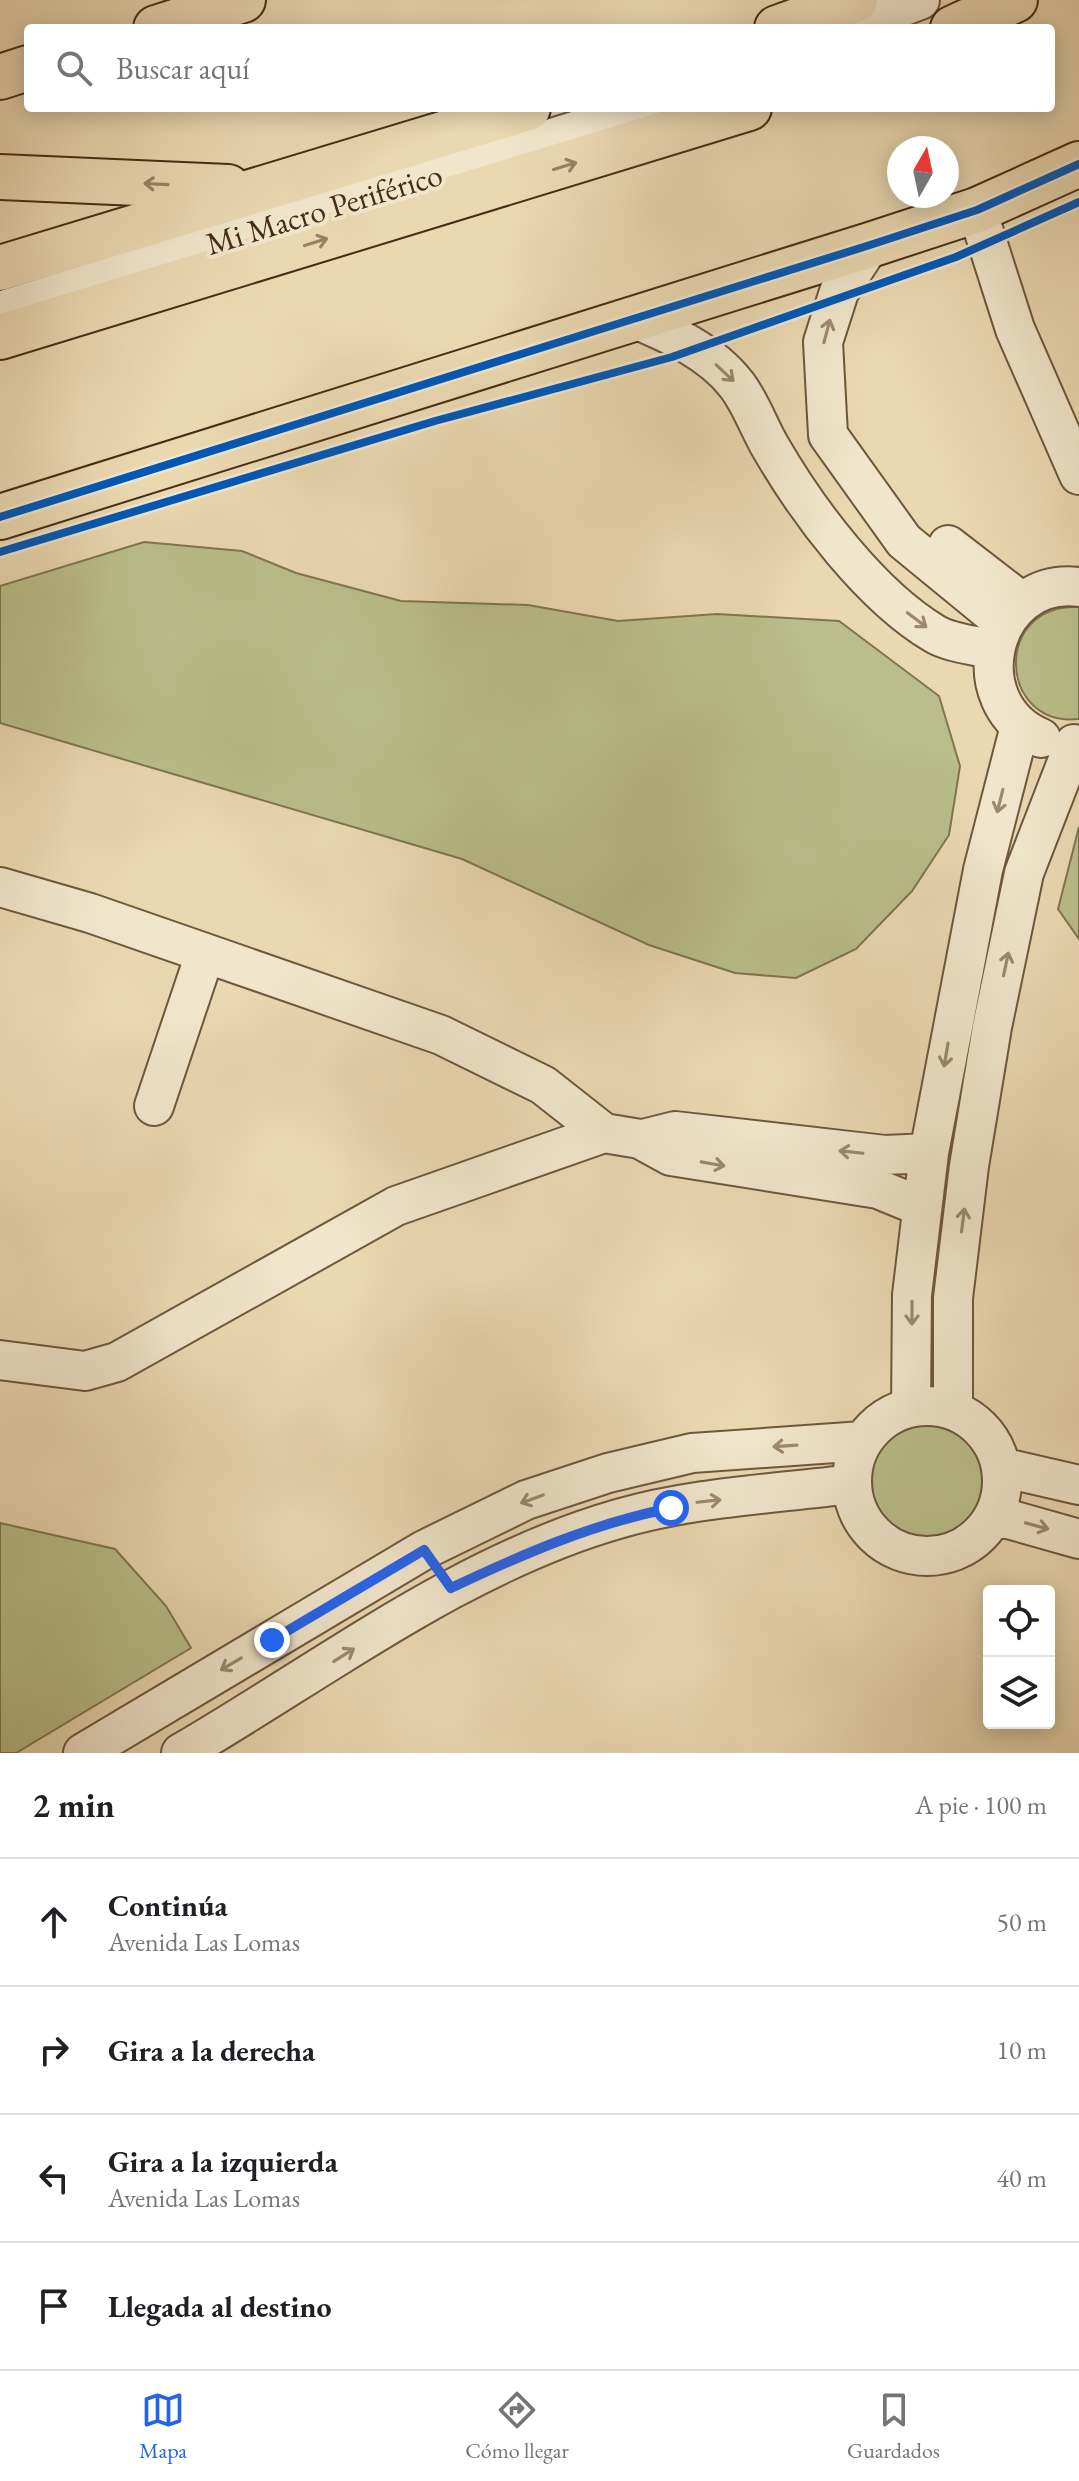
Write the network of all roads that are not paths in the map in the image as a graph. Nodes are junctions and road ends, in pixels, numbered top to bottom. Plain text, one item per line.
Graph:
1 (243, 0) edge
2 (920, 0) edge
3 (963, 0) edge
4 (1015, 0) edge
5 (880, 15) edge
6 (168, 24) edge
7 (809, 24) edge
8 (857, 24) edge
9 (962, 24) edge
10 (24, 69) edge
11 (0, 77) edge
12 (515, 112) edge
13 (581, 112) edge
14 (635, 112) edge
15 (736, 112) edge
16 (1079, 164) edge
17 (0, 177) edge
18 (262, 189) junction
19 (987, 206) junction
20 (870, 245) junction
21 (0, 268) edge
22 (0, 290) edge
23 (0, 311) edge
24 (635, 319) junction
25 (0, 337) edge
26 (828, 408) junction
27 (1079, 475) edge
28 (0, 517) edge
29 (904, 541) junction
30 (873, 580) junction
31 (1079, 587) edge
32 (1006, 625) junction
33 (1020, 726) junction
34 (1076, 744) edge
35 (0, 887) edge
36 (205, 954) junction
37 (154, 1106) dead end
38 (622, 1136) junction
39 (929, 1153) junction
40 (922, 1207) junction
41 (0, 1360) edge
42 (911, 1407) junction
43 (953, 1410) junction
44 (863, 1441) junction
45 (1001, 1467) junction
46 (851, 1484) junction
47 (1079, 1485) edge
48 (994, 1515) junction
49 (1079, 1539) edge
50 (424, 1550) junction
51 (451, 1588) junction
52 (83, 1753) edge
53 (181, 1753) edge

1 - 6 main road
2 - 5 street
3 - 5 street
4 - 9 main road
5 - 7 main road
5 - 8 street
10 - 11 main road
12 - 18 main road
13 - 22 street, Mi Macro Periférico
14 - 23 street, Mi Macro Periférico
25 -> 15 main road
16 - 19 main road
18 -> 17 main road
18 - 21 main road
19 - 20 main road
19 - 27 street
20 - 24 main road
26 -> 20 street
24 - 28 main road
24 -> 30 street
26 - 29 street
26 - 32 street
29 - 30 street
29 - 32 street
30 -> 32 street
31 - 32 street
32 - 33 street
33 - 34 street
33 -> 39 street
43 -> 34 street
35 - 36 street
36 - 37 street
36 - 38 street
39 -> 38 street
38 -> 40 street
38 - 41 street
39 - 40 street
40 -> 42 street
42 - 43 street
42 - 44 street
43 - 45 street
44 - 46 street
44 -> 50 street
45 - 47 street
45 - 48 street
46 - 48 street
51 -> 46 street
48 -> 49 street
50 - 51 street
50 -> 52 street
53 -> 51 street

